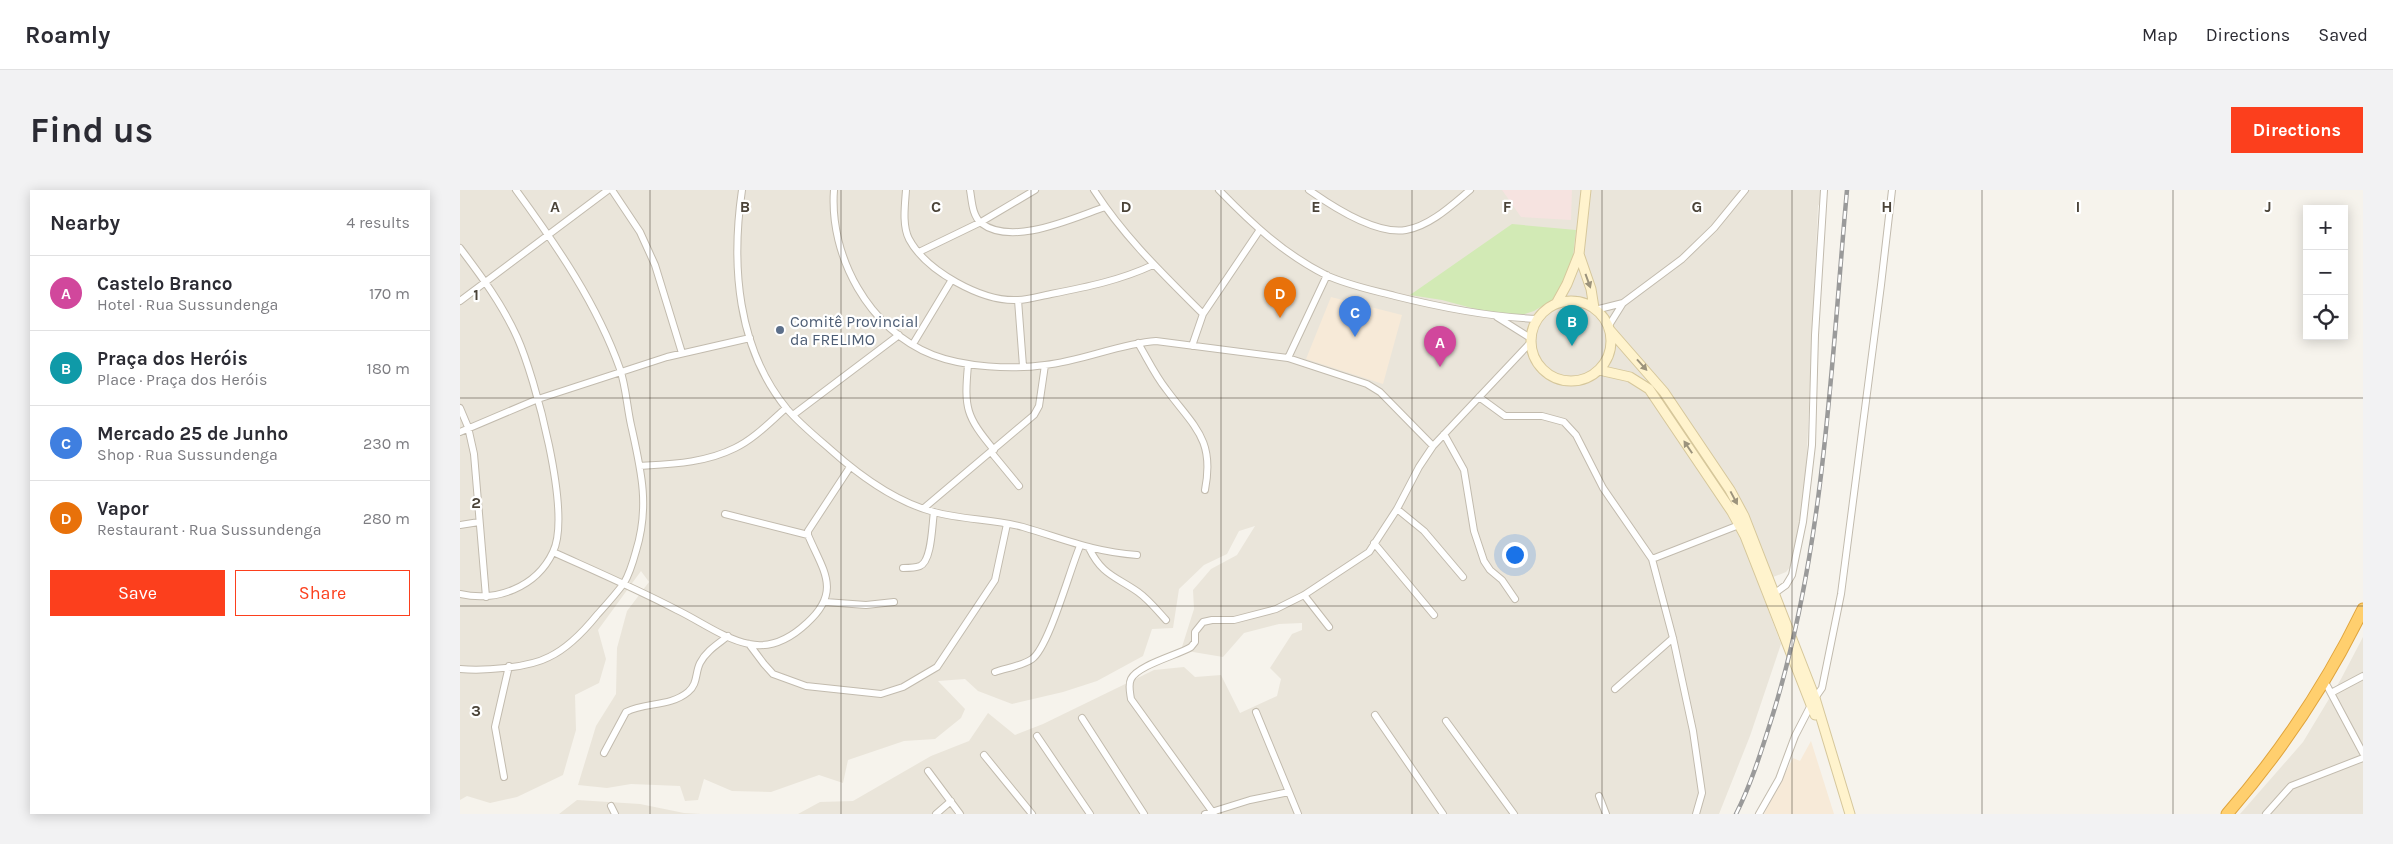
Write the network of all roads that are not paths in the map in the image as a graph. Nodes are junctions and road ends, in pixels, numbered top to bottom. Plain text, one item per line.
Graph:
1 (516, 190) edge
2 (608, 190) edge
3 (612, 190) edge
4 (742, 190) edge
5 (834, 190) edge
6 (906, 190) edge
7 (970, 190) edge
8 (1035, 190) edge
9 (1094, 190) edge
10 (1219, 190) edge
11 (1309, 190) edge
12 (1470, 190) edge
13 (1586, 190) edge
14 (1745, 190) edge
15 (1824, 190) edge
16 (1892, 190) edge
17 (1105, 207) junction
18 (981, 222) junction
19 (1259, 231) junction
20 (548, 234) junction
21 (460, 248) edge
22 (920, 252) junction
23 (1579, 254) junction
24 (1153, 265) junction
25 (1327, 275) junction
26 (486, 281) junction
27 (951, 281) junction
28 (1018, 300) junction
29 (460, 301) edge
30 (1623, 303) junction
31 (1556, 304) junction
32 (1595, 309) junction
33 (1203, 314) junction
34 (1496, 316) junction
35 (1538, 319) junction
36 (1609, 328) junction
37 (899, 335) junction
38 (750, 338) junction
39 (1532, 340) junction
40 (1138, 343) junction
41 (912, 344) junction
42 (1192, 346) junction
43 (682, 353) junction
44 (1288, 358) junction
45 (968, 365) junction
46 (1023, 366) junction
47 (1045, 366) junction
48 (1599, 370) junction
49 (621, 372) junction
50 (1479, 397) junction
51 (538, 399) junction
52 (460, 408) edge
53 (786, 408) junction
54 (793, 415) junction
55 (468, 427) junction
56 (460, 432) edge
57 (1444, 434) junction
58 (1433, 446) junction
59 (993, 451) junction
60 (640, 466) junction
61 (850, 467) junction
62 (1019, 486) dead end
63 (1205, 490) dead end
64 (924, 508) junction
65 (1397, 509) junction
66 (934, 512) junction
67 (725, 514) dead end
68 (479, 522) junction
69 (1007, 524) junction
70 (460, 525) edge
71 (1739, 525) junction
72 (808, 535) junction
73 (1374, 543) junction
74 (1080, 546) junction
75 (1089, 548) junction
76 (554, 552) junction
77 (1136, 554) dead end
78 (1652, 559) junction
79 (904, 568) dead end
80 (1463, 577) dead end
81 (624, 583) junction
82 (1776, 593) junction
83 (460, 594) edge
84 (1304, 595) junction
85 (486, 597) junction
86 (1515, 599) dead end
87 (825, 602) junction
88 (894, 602) dead end
89 (2363, 609) edge
90 (1434, 615) dead end
91 (1166, 620) dead end
92 (1329, 627) dead end
93 (728, 636) junction
94 (1673, 638) junction
95 (749, 644) junction
96 (509, 666) junction
97 (460, 669) edge
98 (995, 672) dead end
99 (2363, 676) edge
100 (2325, 682) junction
101 (1615, 689) dead end
102 (2331, 693) junction
103 (1813, 702) junction
104 (1256, 712) dead end
105 (1375, 715) dead end
106 (1082, 718) dead end
107 (1446, 721) dead end
108 (1037, 736) dead end
109 (2360, 741) edge
110 (604, 753) dead end
111 (2363, 753) edge
112 (984, 755) dead end
113 (2363, 758) edge
114 (928, 771) dead end
115 (504, 777) dead end
116 (1289, 792) junction
117 (1599, 796) dead end
118 (951, 801) junction
119 (611, 806) dead end
120 (1210, 813) edge
121 (615, 814) edge
122 (936, 814) edge
123 (960, 814) edge
124 (1032, 814) edge
125 (1090, 814) edge
126 (1144, 814) edge
127 (1298, 814) edge
128 (1443, 814) edge
129 (1514, 814) edge
130 (1606, 814) edge
131 (1696, 814) edge
132 (1759, 814) edge
133 (1850, 814) edge
134 (2227, 814) edge
135 (2266, 814) edge

1 - 20 street
2 - 20 street
3 - 43 street
4 - 38 street
5 - 37 street
6 - 22 street
7 - 18 street
8 - 18 street
9 - 17 street
10 - 19 street
11 - 12 street
13 - 23 street
14 - 30 street
15 - 82 street
16 - 103 street
17 - 18 street
17 - 24 street
18 - 22 street
19 - 25 street
19 - 33 street
20 - 26 street
20 - 49 street
21 - 26 street
22 - 27 street
23 - 31 street
23 -> 32 street
24 - 28 street
24 - 33 street
25 - 34 street
25 - 44 street
26 - 29 street
26 - 51 street
27 - 28 street
27 - 41 street
28 - 46 street
30 - 32 street
30 - 36 street
31 - 32 street
31 - 35 street
32 - 36 street
33 - 42 street
34 - 35 street
34 - 39 street
35 - 39 street
36 - 48 street
36 -> 82 street
37 - 41 street
37 - 54 street
38 - 43 street
38 - 53 street
39 - 48 street
39 - 50 street
40 - 42 street
40 - 47 street
40 - 63 street
41 - 45 street
42 - 44 street
43 - 49 street
44 - 58 street
45 - 46 street
45 - 59 street
46 - 47 street
47 - 59 street
71 -> 48 street
49 - 51 street
49 - 60 street
50 - 57 street
50 - 78 street
51 - 55 street
51 - 76 street
52 - 55 street
53 - 54 street
53 - 60 street
54 - 61 street
55 - 56 street
55 - 68 street
57 - 58 street
57 - 86 street
58 - 65 street
59 - 62 street
59 - 64 street
60 - 81 street
61 - 64 street
61 - 72 street
64 - 66 street
65 - 73 street
65 - 80 street
66 - 69 street
66 - 79 street
67 - 72 street
68 - 70 street
68 - 85 street
69 - 74 street
69 - 95 street
71 - 78 street
71 - 103 street
72 - 87 street
73 - 84 street
73 - 90 street
74 - 75 street
74 - 98 street
75 - 77 street
75 - 91 street
76 - 81 street
76 - 85 street
78 - 94 street
81 - 93 street
81 - 96 street
82 - 103 street
83 - 85 street
84 - 92 street
84 - 120 street
87 - 88 street
87 - 95 street
89 - 100 highway
93 - 95 street
93 - 110 street
94 - 101 street
94 - 131 street
96 - 97 street
96 - 115 street
99 - 102 street
100 - 102 street
100 - 134 highway
102 - 109 street
103 - 132 street
103 - 133 street
104 - 116 street
105 - 128 street
106 - 126 street
107 - 129 street
108 - 125 street
109 - 111 street
112 - 124 street
113 - 135 street
114 - 118 street
116 - 120 street
116 - 127 street
117 - 130 street
118 - 122 street
118 - 123 street
119 - 121 street

